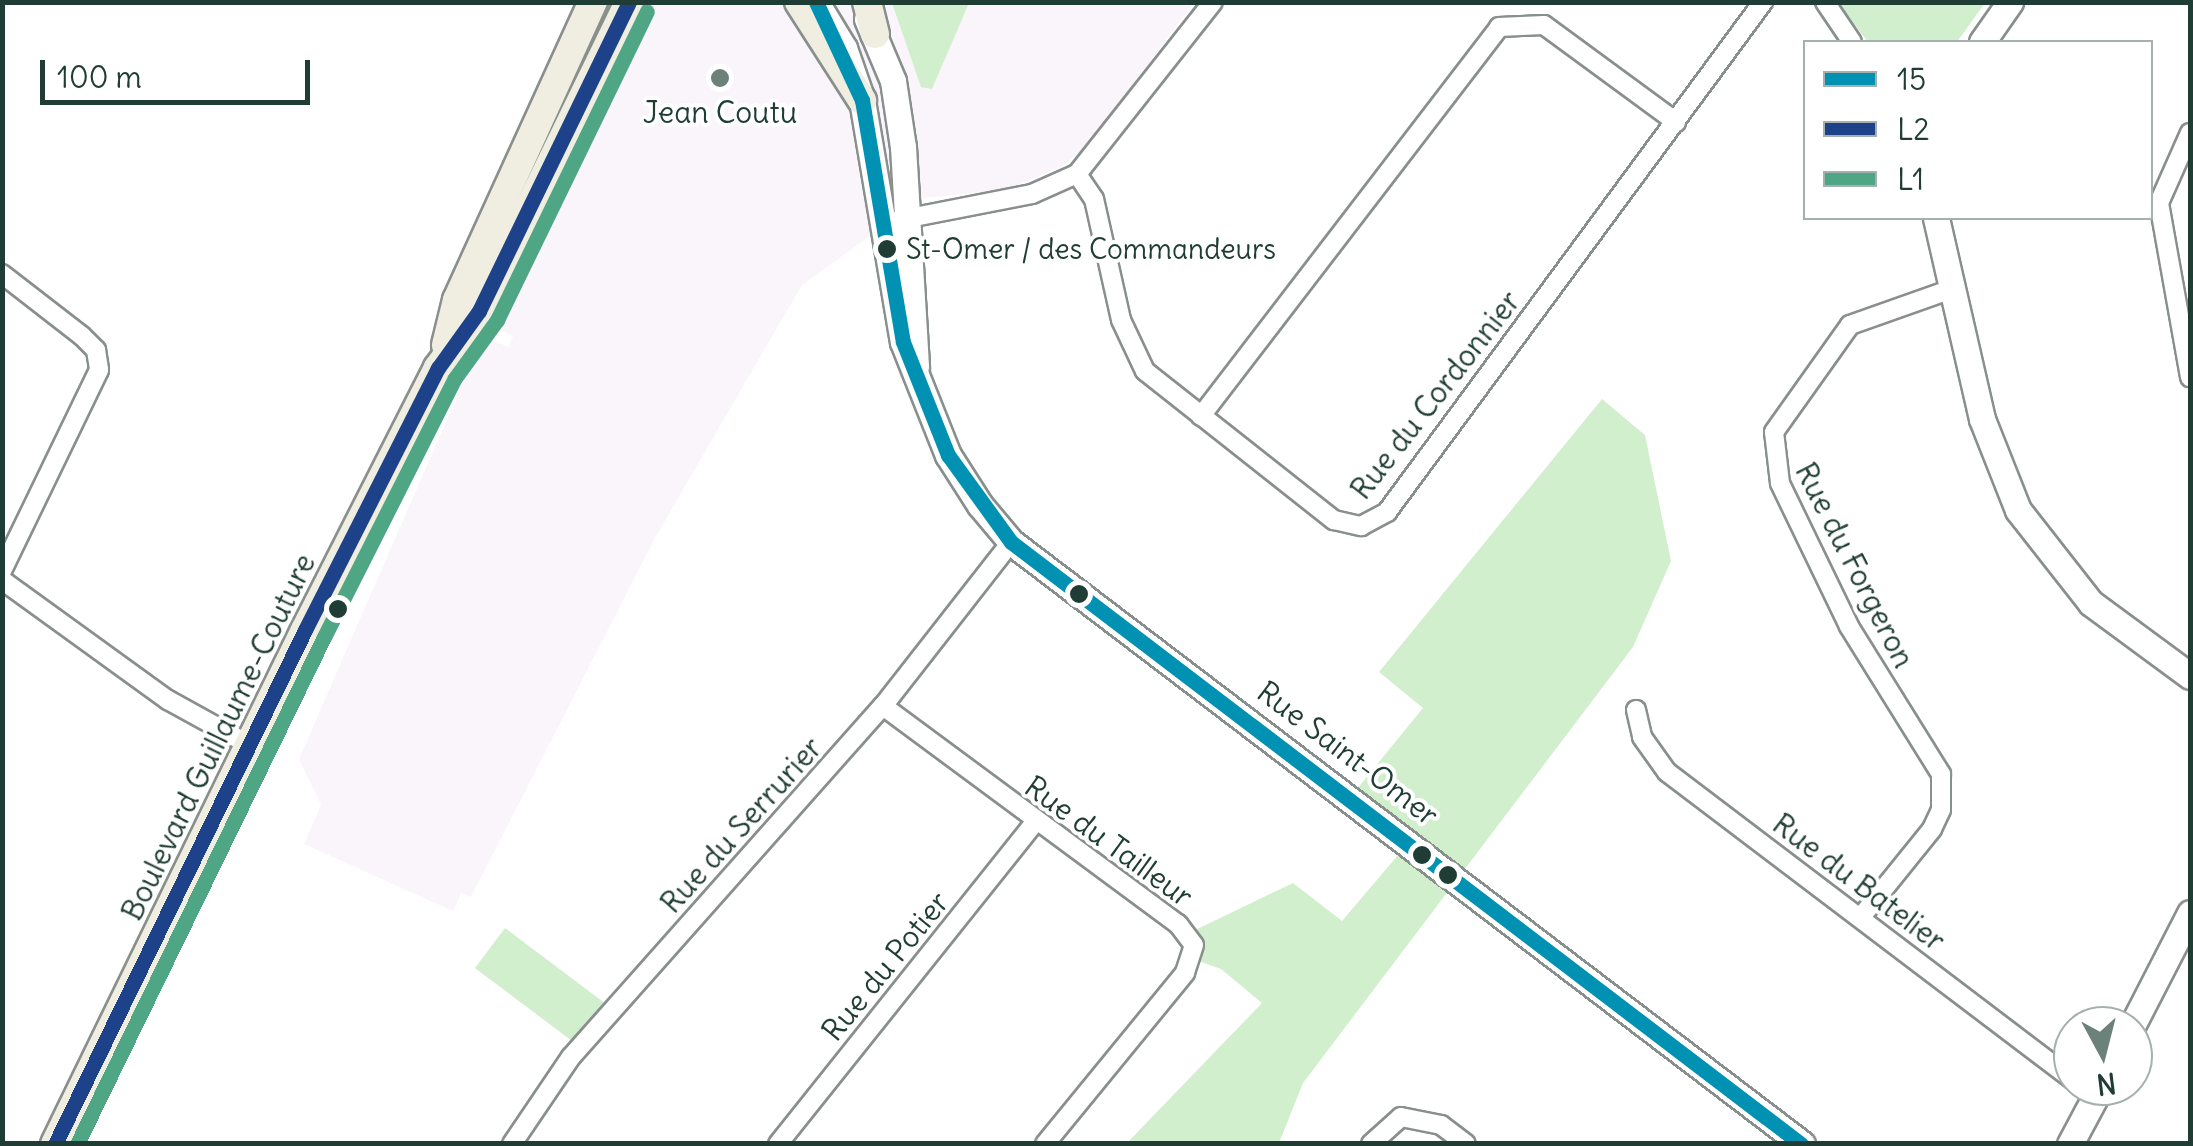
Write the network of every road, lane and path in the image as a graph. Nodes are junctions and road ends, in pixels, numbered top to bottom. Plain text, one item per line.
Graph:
1 (593, 2) edge
2 (628, 2) edge
3 (636, 2) edge
4 (800, 2) edge
5 (816, 2) edge
6 (858, 2) edge
7 (867, 2) edge
8 (1213, 2) edge
9 (1763, 2) edge
10 (1825, 2) edge
11 (2010, 2) edge
12 (875, 34) junction
13 (1851, 40) edge
14 (1983, 40) edge
15 (606, 51) junction
16 (862, 100) junction
17 (1676, 122) junction
18 (2190, 133) edge
19 (1077, 174) junction
20 (910, 218) junction
21 (1936, 220) edge
22 (883, 224) junction
23 (2, 274) edge
24 (1950, 290) junction
25 (2186, 333) edge
26 (442, 360) junction
27 (916, 367) junction
28 (2190, 377) edge
29 (1201, 416) junction
30 (1011, 542) junction
31 (2, 571) edge
32 (2, 580) edge
33 (2190, 676) edge
34 (884, 706) junction
35 (1636, 710) dead end
36 (250, 745) junction
37 (1034, 823) junction
38 (2190, 913) edge
39 (1862, 917) junction
40 (2142, 1006) edge
41 (2053, 1065) edge
42 (2085, 1106) edge
43 (520, 1140) edge
44 (55, 1144) edge
45 (778, 1144) edge
46 (1045, 1144) edge
47 (1371, 1144) edge
48 (1466, 1144) edge
49 (1802, 1144) edge
50 (2070, 1144) edge

1 - 26 main road, Boulevard Guillaume-Couture
2 - 15 main road, Boulevard Guillaume-Couture
3 - 15 main road
4 - 16 main road
5 - 16 street, Rue Saint-Omer
6 - 12 street, Rue Saint-Omer
7 - 12 main road
8 - 19 street
9 - 17 street, Rue du Cordonnier
10 - 13 street
11 - 14 street
12 - 20 street, Rue Saint-Omer
15 - 26 main road, Boulevard Guillaume-Couture
16 - 22 street, Rue Saint-Omer
17 - 29 street
17 - 29 street, Rue du Cordonnier
18 - 25 street
19 - 20 street
19 - 29 street, Rue du Cordonnier
20 - 22 street
20 - 27 street, Rue Saint-Omer
21 - 24 street
22 - 27 street, Rue Saint-Omer
23 - 31 street
24 - 33 street
24 - 39 street, Rue du Forgeron
25 - 28 street
26 - 36 main road, Boulevard Guillaume-Couture
27 - 30 street, Rue Saint-Omer
30 - 34 street, Rue du Serrurier
30 - 49 street, Rue Saint-Omer
32 - 36 street
34 - 37 street, Rue du Tailleur
34 - 43 street, Rue du Serrurier
35 - 39 street, Rue du Batelier
36 - 44 main road, Boulevard Guillaume-Couture
37 - 45 street, Rue du Potier
37 - 46 street, Rue du Tailleur
38 - 40 street
39 - 41 street, Rue du Batelier
42 - 50 street
47 - 48 street

